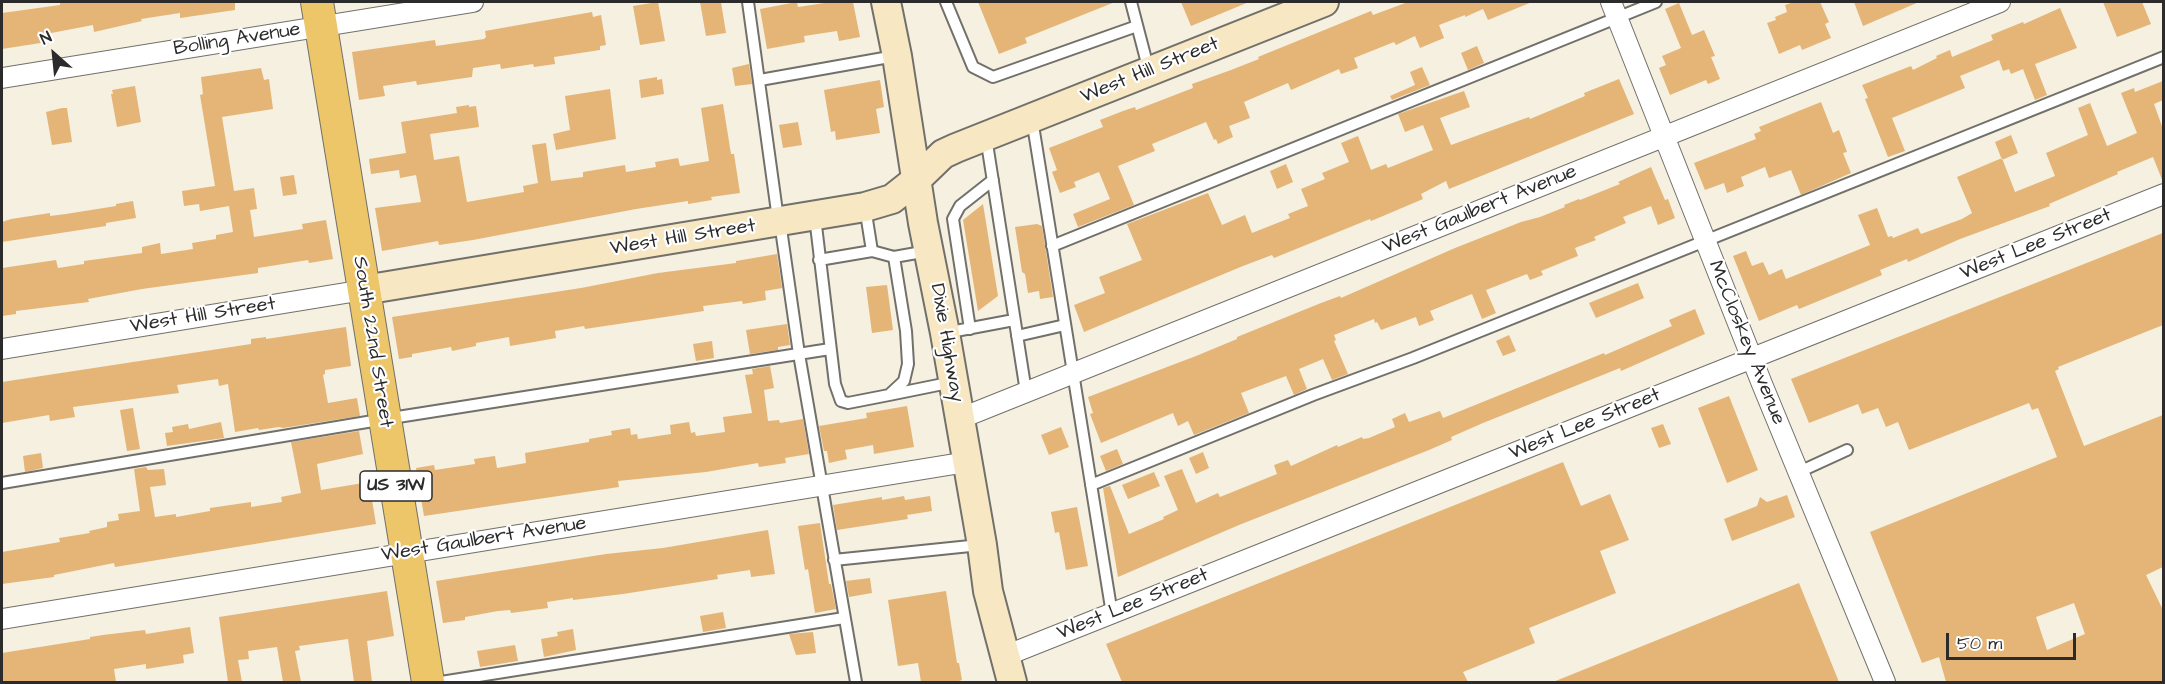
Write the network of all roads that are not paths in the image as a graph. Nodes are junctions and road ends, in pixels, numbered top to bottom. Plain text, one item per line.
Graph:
1 (473, 2) edge
2 (748, 2) edge
3 (886, 2) edge
4 (946, 2) edge
5 (1131, 2) edge
6 (1324, 2) edge
7 (1656, 2) edge
8 (2000, 2) edge
9 (1614, 9) edge
10 (319, 14) edge
11 (1137, 26) junction
12 (897, 56) junction
13 (2163, 57) edge
14 (1149, 71) junction
15 (2, 78) edge
16 (760, 80) junction
17 (1032, 118) junction
18 (986, 136) junction
19 (1664, 136) junction
20 (916, 180) junction
21 (993, 180) junction
22 (2163, 194) edge
23 (865, 207) junction
24 (815, 216) junction
25 (780, 222) junction
26 (1706, 241) junction
27 (1052, 246) junction
28 (872, 252) junction
29 (940, 252) junction
30 (894, 257) junction
31 (819, 260) junction
32 (364, 290) junction
33 (1014, 320) junction
34 (1065, 325) junction
35 (958, 331) junction
36 (1017, 336) junction
37 (2, 349) edge
38 (830, 349) junction
39 (799, 354) junction
40 (1753, 358) junction
41 (1073, 373) junction
42 (953, 382) junction
43 (1026, 392) junction
44 (888, 395) junction
45 (385, 418) junction
46 (959, 419) junction
47 (1847, 450) dead end
48 (967, 462) junction
49 (1799, 472) junction
50 (2, 483) edge
51 (1091, 485) junction
52 (822, 486) junction
53 (982, 545) junction
54 (407, 552) junction
55 (834, 560) junction
56 (1112, 614) junction
57 (844, 618) junction
58 (2, 619) edge
59 (1009, 669) edge
60 (429, 681) edge
61 (856, 682) edge
62 (1885, 682) edge

1 - 10 street, Bolling Avenue
2 - 16 lane
3 - 12 street, Dixie Highway
4 - 11 lane
5 - 11 lane
6 - 14 street, West Hill Street
7 - 9 lane
8 - 19 street, West Gaulbert Avenue
9 - 19 street, McCloskey Avenue
9 - 27 lane
10 - 15 street, Bolling Avenue
10 - 32 main road, South 22nd Street / US 31W
11 - 14 lane
12 - 16 lane
12 - 20 street, Dixie Highway
13 - 26 lane
14 - 17 street, West Hill Street
16 - 25 lane
17 - 18 street, West Hill Street
17 - 27 lane
18 - 20 street, West Hill Street
18 - 21 lane
19 - 26 street, McCloskey Avenue
19 - 41 street, West Gaulbert Avenue
20 - 23 street, West Hill Street
20 - 29 street, Dixie Highway
21 - 29 lane
21 - 33 lane
22 - 40 street, West Lee Street
23 - 24 street, West Hill Street
23 - 28 lane
24 - 25 street, West Hill Street
24 - 31 lane
25 - 32 street, West Hill Street
25 - 39 lane
26 - 40 street, McCloskey Avenue
26 - 51 lane
27 - 34 lane
28 - 30 lane
28 - 31 lane
29 - 30 lane
29 - 35 street, Dixie Highway
30 - 44 lane
31 - 38 lane
32 - 37 street, West Hill Street
32 - 45 main road, South 22nd Street / US 31W
33 - 35 lane
33 - 36 lane
34 - 36 lane
34 - 41 lane
35 - 42 street, Dixie Highway
36 - 43 lane
38 - 39 lane
38 - 44 lane
39 - 45 lane
39 - 52 lane
40 - 49 street, McCloskey Avenue
40 - 56 street, West Lee Street
41 - 43 street, West Gaulbert Avenue
41 - 51 lane
42 - 44 lane
42 - 46 street, Dixie Highway
43 - 46 street, West Gaulbert Avenue
45 - 50 lane
45 - 54 main road, South 22nd Street / US 31W
46 - 48 street, Dixie Highway
47 - 49 lane
48 - 52 street, West Gaulbert Avenue
48 - 53 street, Dixie Highway
49 - 62 street, McCloskey Avenue
51 - 56 lane
52 - 54 street, West Gaulbert Avenue
52 - 55 lane
53 - 55 lane
53 - 59 street, Dixie Highway
54 - 58 street, West Gaulbert Avenue
54 - 60 main road, South 22nd Street / US 31W
55 - 57 lane
56 - 59 street, West Lee Street
57 - 60 lane
57 - 61 lane

